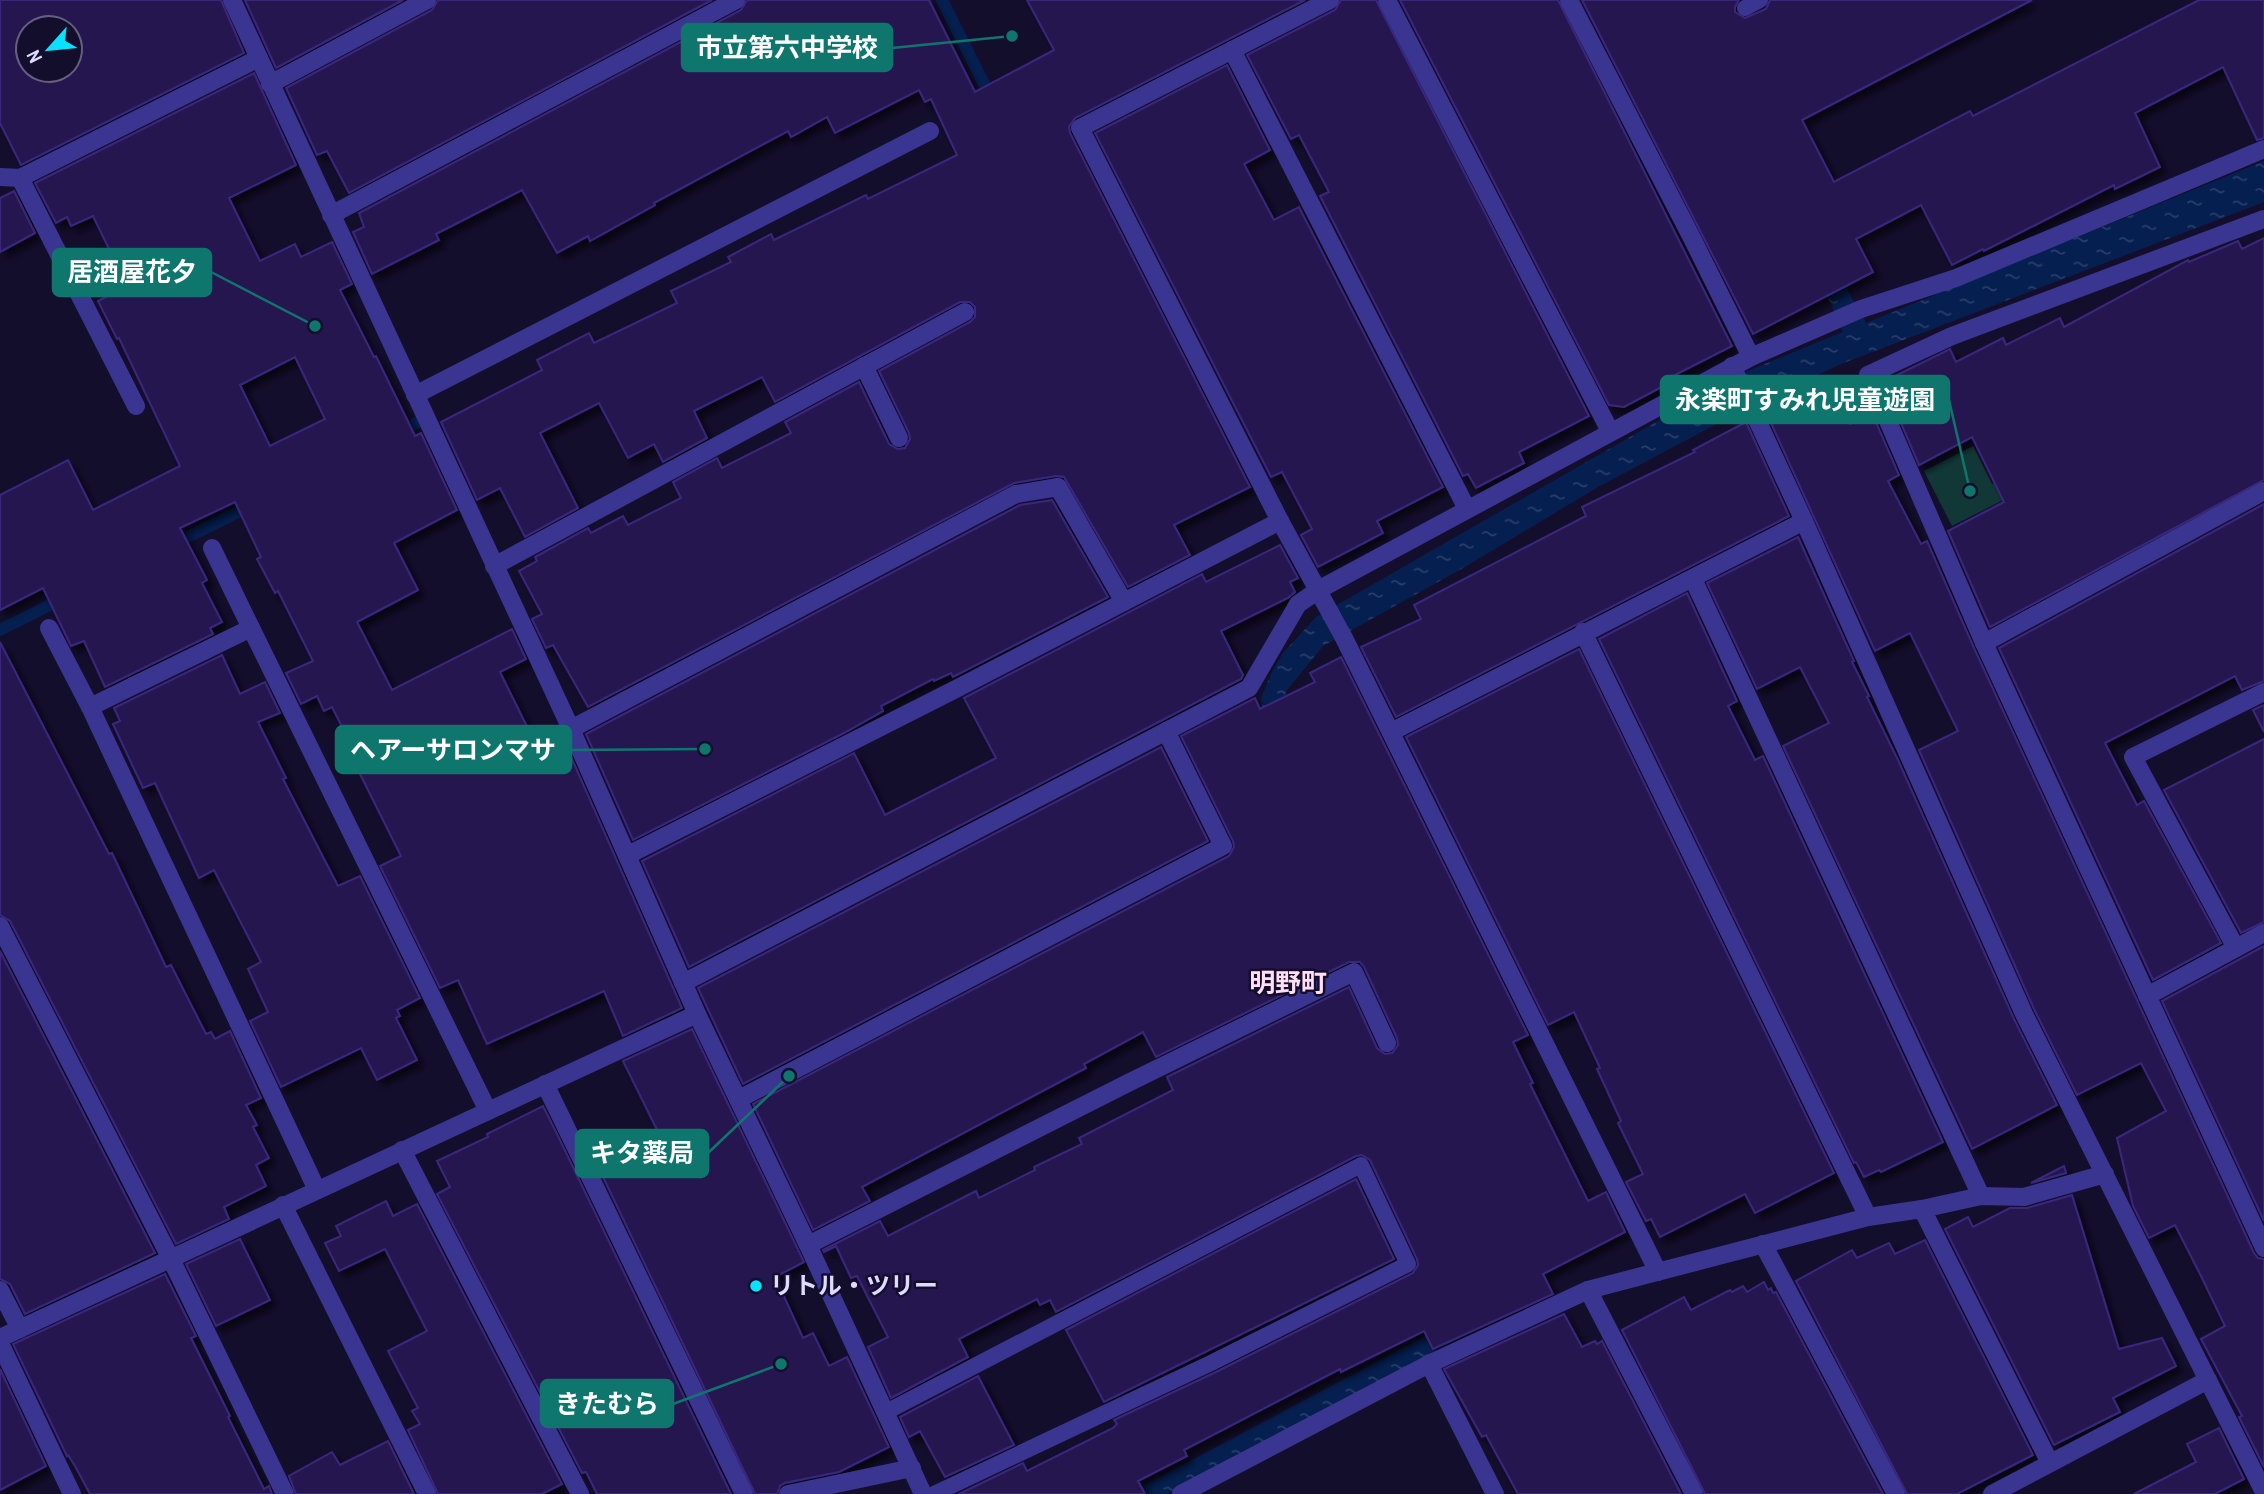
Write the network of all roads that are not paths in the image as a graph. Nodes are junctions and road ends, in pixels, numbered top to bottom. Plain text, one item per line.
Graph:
1 (427, 0) edge
2 (736, 0) edge
3 (1330, 0) edge
4 (1387, 0) edge
5 (1569, 0) edge
6 (1760, 0) edge
7 (237, 2) edge
8 (1745, 8) dead end
9 (1233, 50) junction
10 (259, 58) junction
11 (271, 84) junction
12 (930, 131) dead end
13 (2264, 149) edge
14 (0, 177) edge
15 (20, 178) junction
16 (331, 215) junction
17 (2264, 219) edge
18 (965, 312) dead end
19 (1751, 357) junction
20 (864, 366) junction
21 (1734, 370) junction
22 (415, 395) junction
23 (136, 406) dead end
24 (1609, 431) junction
25 (899, 438) dead end
26 (2264, 491) edge
27 (1467, 509) junction
28 (1280, 521) junction
29 (1804, 521) junction
30 (212, 548) dead end
31 (494, 566) junction
32 (1693, 579) junction
33 (1320, 589) junction
34 (1124, 602) junction
35 (49, 628) dead end
36 (251, 628) junction
37 (1583, 632) junction
38 (1984, 643) junction
39 (2264, 692) edge
40 (90, 707) junction
41 (570, 729) junction
42 (1166, 731) junction
43 (1391, 732) junction
44 (628, 855) junction
45 (0, 926) edge
46 (2264, 933) edge
47 (2236, 948) junction
48 (683, 983) junction
49 (2147, 996) junction
50 (697, 1014) junction
51 (1387, 1043) dead end
52 (545, 1084) junction
53 (738, 1099) junction
54 (488, 1111) junction
55 (402, 1150) junction
56 (2105, 1174) junction
57 (317, 1190) junction
58 (1981, 1196) junction
59 (283, 1205) junction
60 (1922, 1209) junction
61 (1868, 1217) junction
62 (1763, 1244) junction
63 (808, 1245) junction
64 (2264, 1248) edge
65 (170, 1257) junction
66 (1658, 1272) junction
67 (0, 1290) edge
68 (1588, 1290) junction
69 (20, 1329) junction
70 (0, 1341) edge
71 (1429, 1364) junction
72 (2208, 1380) junction
73 (886, 1412) junction
74 (2050, 1463) junction
75 (912, 1468) junction
76 (2264, 1492) edge
77 (72, 1494) edge
78 (285, 1494) edge
79 (427, 1494) edge
80 (580, 1494) edge
81 (744, 1494) edge
82 (788, 1494) edge
83 (923, 1494) edge
84 (934, 1494) edge
85 (1181, 1494) edge
86 (1495, 1494) edge
87 (1694, 1494) edge
88 (1896, 1494) edge
89 (1992, 1494) edge

1 - 11 street
2 - 16 street
3 - 9 street
4 - 24 street
5 - 19 street
6 - 8 lane
7 - 10 street
9 - 27 street
9 - 28 street
10 - 11 street
10 - 15 street
11 - 16 street
12 - 22 street
13 - 19 street
14 - 15 street
15 - 23 street
16 - 22 street
17 - 38 street
18 - 20 street
19 - 21 street
20 - 25 street
20 - 31 street
21 - 24 street
21 - 29 street
22 - 31 street
24 - 27 street
26 - 38 street
27 - 33 street
28 - 33 street
28 - 34 street
29 - 32 street
29 - 56 street
30 - 36 street
31 - 41 street
32 - 37 street
32 - 58 street
33 - 42 street
33 - 43 street
34 - 41 street
34 - 44 street
35 - 40 street
36 - 40 street
36 - 54 street
37 - 43 street
37 - 61 street
38 - 49 street
39 - 47 street
40 - 57 street
41 - 44 street
42 - 48 street
42 - 53 street
43 - 66 street
44 - 48 street
45 - 65 street
46 - 47 street
47 - 49 street
48 - 50 street
49 - 64 street
50 - 52 street
50 - 53 street
51 - 63 street
52 - 54 street
52 - 81 street
53 - 63 street
54 - 55 street
55 - 57 street
55 - 80 street
56 - 58 street
56 - 72 street
57 - 59 street
58 - 60 street
59 - 65 street
59 - 79 street
60 - 61 street
60 - 74 street
61 - 62 street
62 - 66 street
62 - 88 street
63 - 73 street
65 - 69 street
65 - 78 street
66 - 68 street
67 - 69 street
68 - 71 street
68 - 87 street
69 - 70 street
70 - 77 street
71 - 85 street
71 - 86 street
72 - 74 street
72 - 76 street
73 - 75 street
73 - 84 lane
74 - 89 street
75 - 82 street
75 - 83 street

